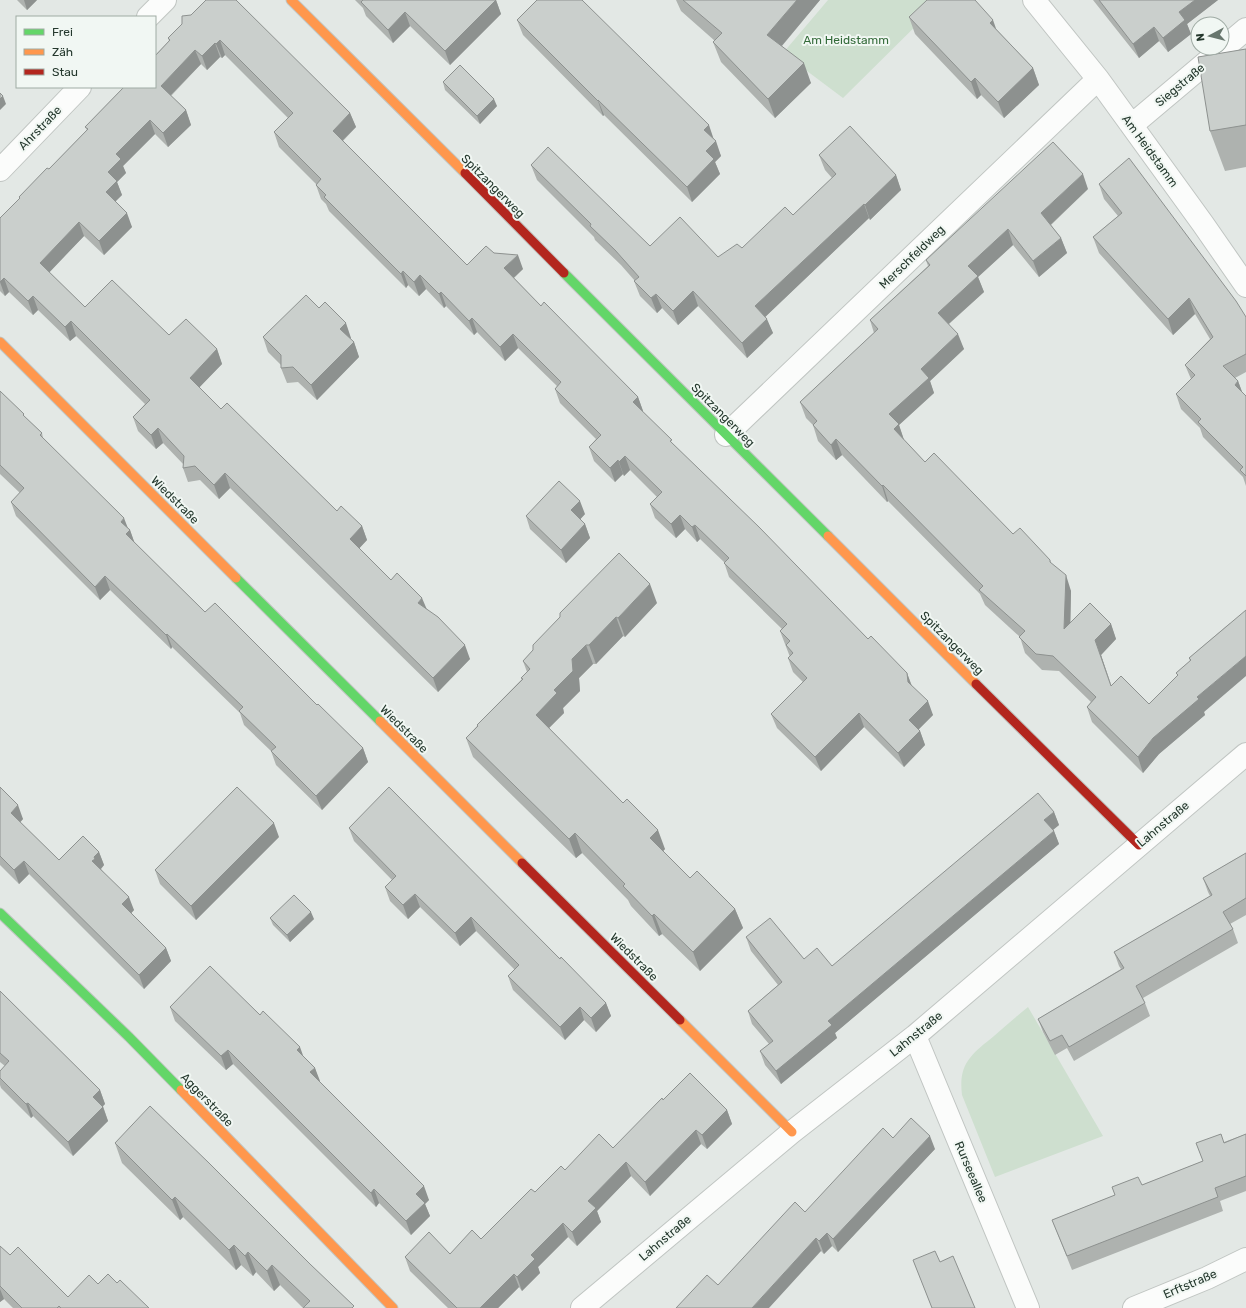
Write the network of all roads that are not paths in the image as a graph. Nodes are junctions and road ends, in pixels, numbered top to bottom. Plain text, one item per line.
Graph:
1 (165, 0) edge
2 (291, 0) edge
3 (1034, 0) edge
4 (149, 16) edge
5 (1246, 29) edge
6 (1098, 79) junction
7 (79, 88) edge
8 (1132, 125) junction
9 (0, 170) edge
10 (1246, 286) edge
11 (0, 342) edge
12 (726, 435) junction
13 (1246, 754) edge
14 (1139, 845) junction
15 (0, 913) edge
16 (915, 1036) junction
17 (792, 1132) junction
18 (1246, 1259) edge
19 (393, 1308) edge
20 (582, 1308) edge
21 (1028, 1308) edge
22 (1134, 1308) edge

1 - 4 street
2 - 12 street, Spitzangerweg
3 - 6 street, Am Heidstamm
5 - 8 street, Siegstraße
6 - 8 street, Am Heidstamm
6 - 12 street, Merschfeldweg
7 - 9 street, Ahrstraße
8 - 10 street, Am Heidstamm
11 - 17 street, Wiedstraße
12 - 14 street, Spitzangerweg
13 - 14 street, Lahnstraße
14 - 16 street, Lahnstraße
15 - 19 street, Aggerstraße
16 - 17 street, Lahnstraße
16 - 21 street, Rurseeallee
17 - 20 street, Lahnstraße
18 - 22 street, Erftstraße

